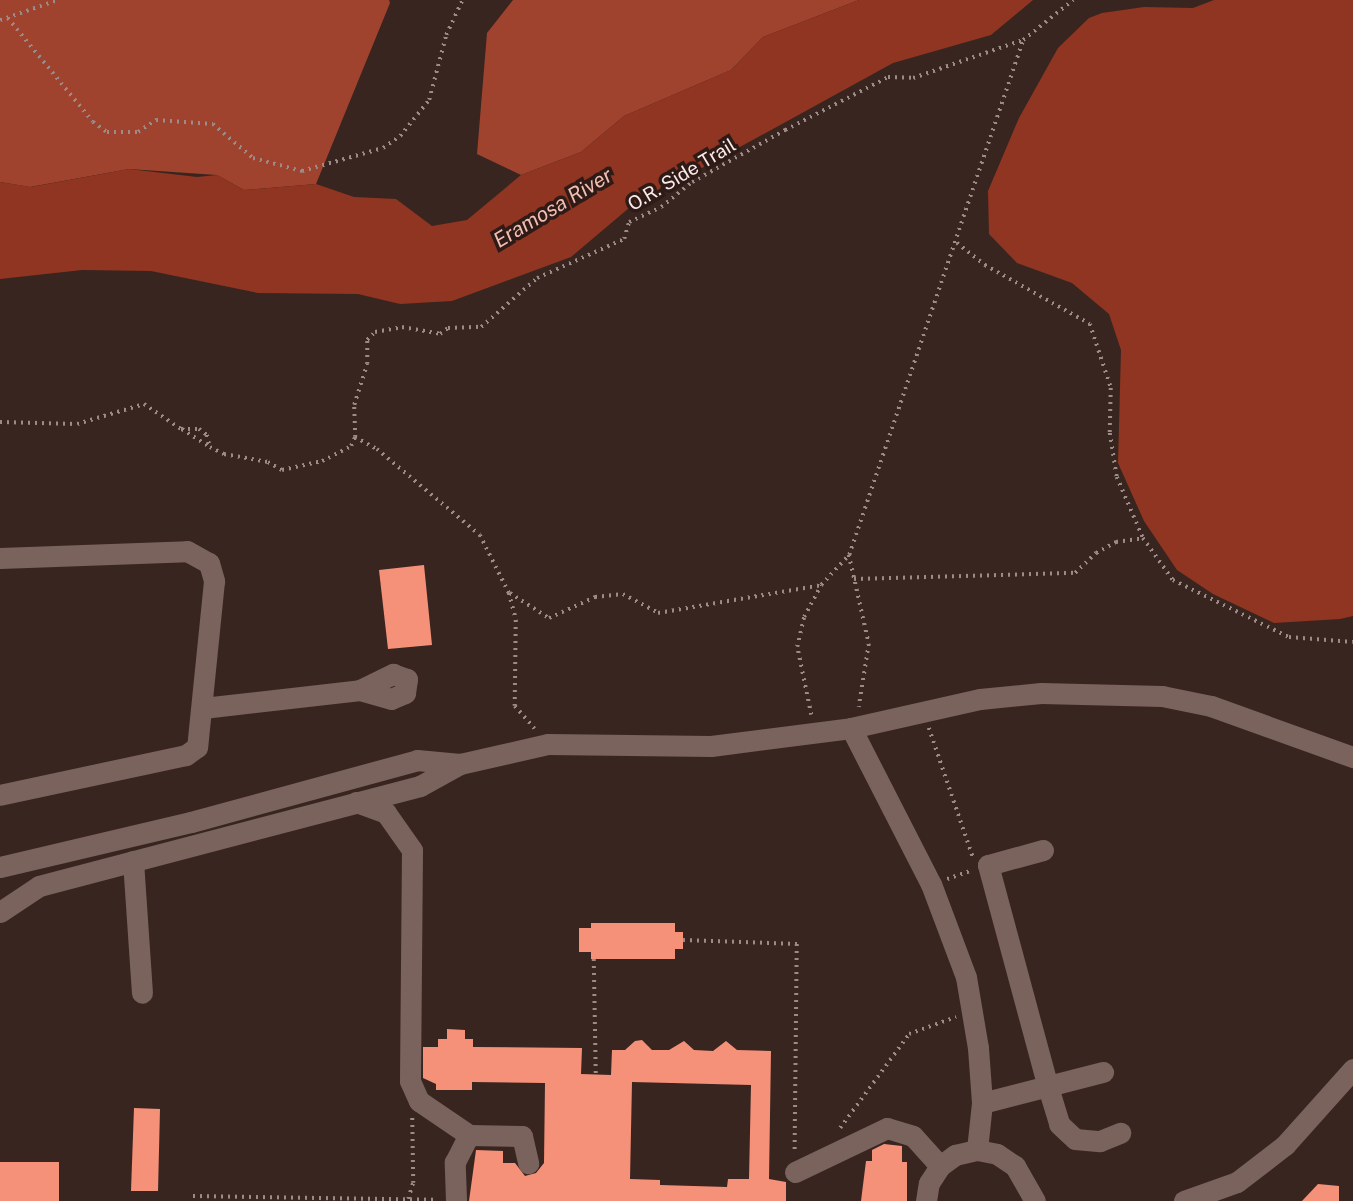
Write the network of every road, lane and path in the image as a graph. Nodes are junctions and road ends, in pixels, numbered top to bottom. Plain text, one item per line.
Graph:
1 (58, 0) edge
2 (462, 0) edge
3 (1073, 0) edge
4 (8, 18) junction
5 (0, 20) edge
6 (1023, 40) junction
7 (957, 243) junction
8 (0, 422) edge
9 (181, 429) junction
10 (355, 437) junction
11 (210, 447) junction
12 (1143, 538) junction
13 (849, 555) junction
14 (0, 558) edge
15 (854, 579) junction
16 (821, 584) junction
17 (509, 593) junction
18 (1353, 642) edge
19 (360, 690) dead end
20 (202, 708) junction
21 (924, 713) junction
22 (855, 728) junction
23 (814, 734) junction
24 (548, 744) junction
25 (1353, 757) edge
26 (460, 764) junction
27 (0, 795) edge
28 (356, 802) junction
29 (1043, 850) dead end
30 (133, 860) junction
31 (0, 867) edge
32 (931, 884) junction
33 (0, 912) edge
34 (683, 940) dead end
35 (594, 959) dead end
36 (142, 993) dead end
37 (972, 1014) junction
38 (1353, 1069) edge
39 (1103, 1072) dead end
40 (596, 1074) dead end
41 (410, 1081) junction
42 (1048, 1087) junction
43 (982, 1104) junction
44 (838, 1131) dead end
45 (1120, 1133) dead end
46 (469, 1135) junction
47 (977, 1150) junction
48 (528, 1163) dead end
49 (940, 1166) junction
50 (795, 1172) joint
51 (194, 1196) dead end
52 (408, 1199) junction
53 (450, 1200) edge
54 (926, 1201) edge
55 (1035, 1201) edge
56 (1184, 1201) edge

1 - 4 path
2 - 4 path
3 - 6 path
4 - 5 path
6 - 7 path
6 - 10 path, O.R. Side Trail
7 - 12 path
7 - 13 path
8 - 9 path
9 - 11 path
9 - 11 path
10 - 11 path
10 - 17 path
12 - 15 path
12 - 18 path
13 - 15 path
13 - 16 path
14 - 20 lane
15 - 22 path
16 - 17 path
16 - 23 path
17 - 24 path
19 - 20 lane
20 - 27 lane
21 - 22 lane
21 - 25 lane
21 - 32 path
22 - 23 lane
22 - 32 lane
23 - 24 lane
24 - 26 lane
26 - 28 lane
26 - 31 lane
28 - 30 lane
28 - 41 lane
29 - 42 lane
30 - 33 lane
30 - 36 lane
32 - 37 lane
34 - 50 path
35 - 40 path
37 - 43 lane
37 - 44 path
38 - 56 lane
39 - 42 lane
41 - 46 lane
41 - 52 path
42 - 43 lane
42 - 45 lane
43 - 47 lane
46 - 48 lane
46 - 53 lane
47 - 49 lane
47 - 55 lane
49 - 50 lane
49 - 54 lane
51 - 52 path
52 - 53 path

